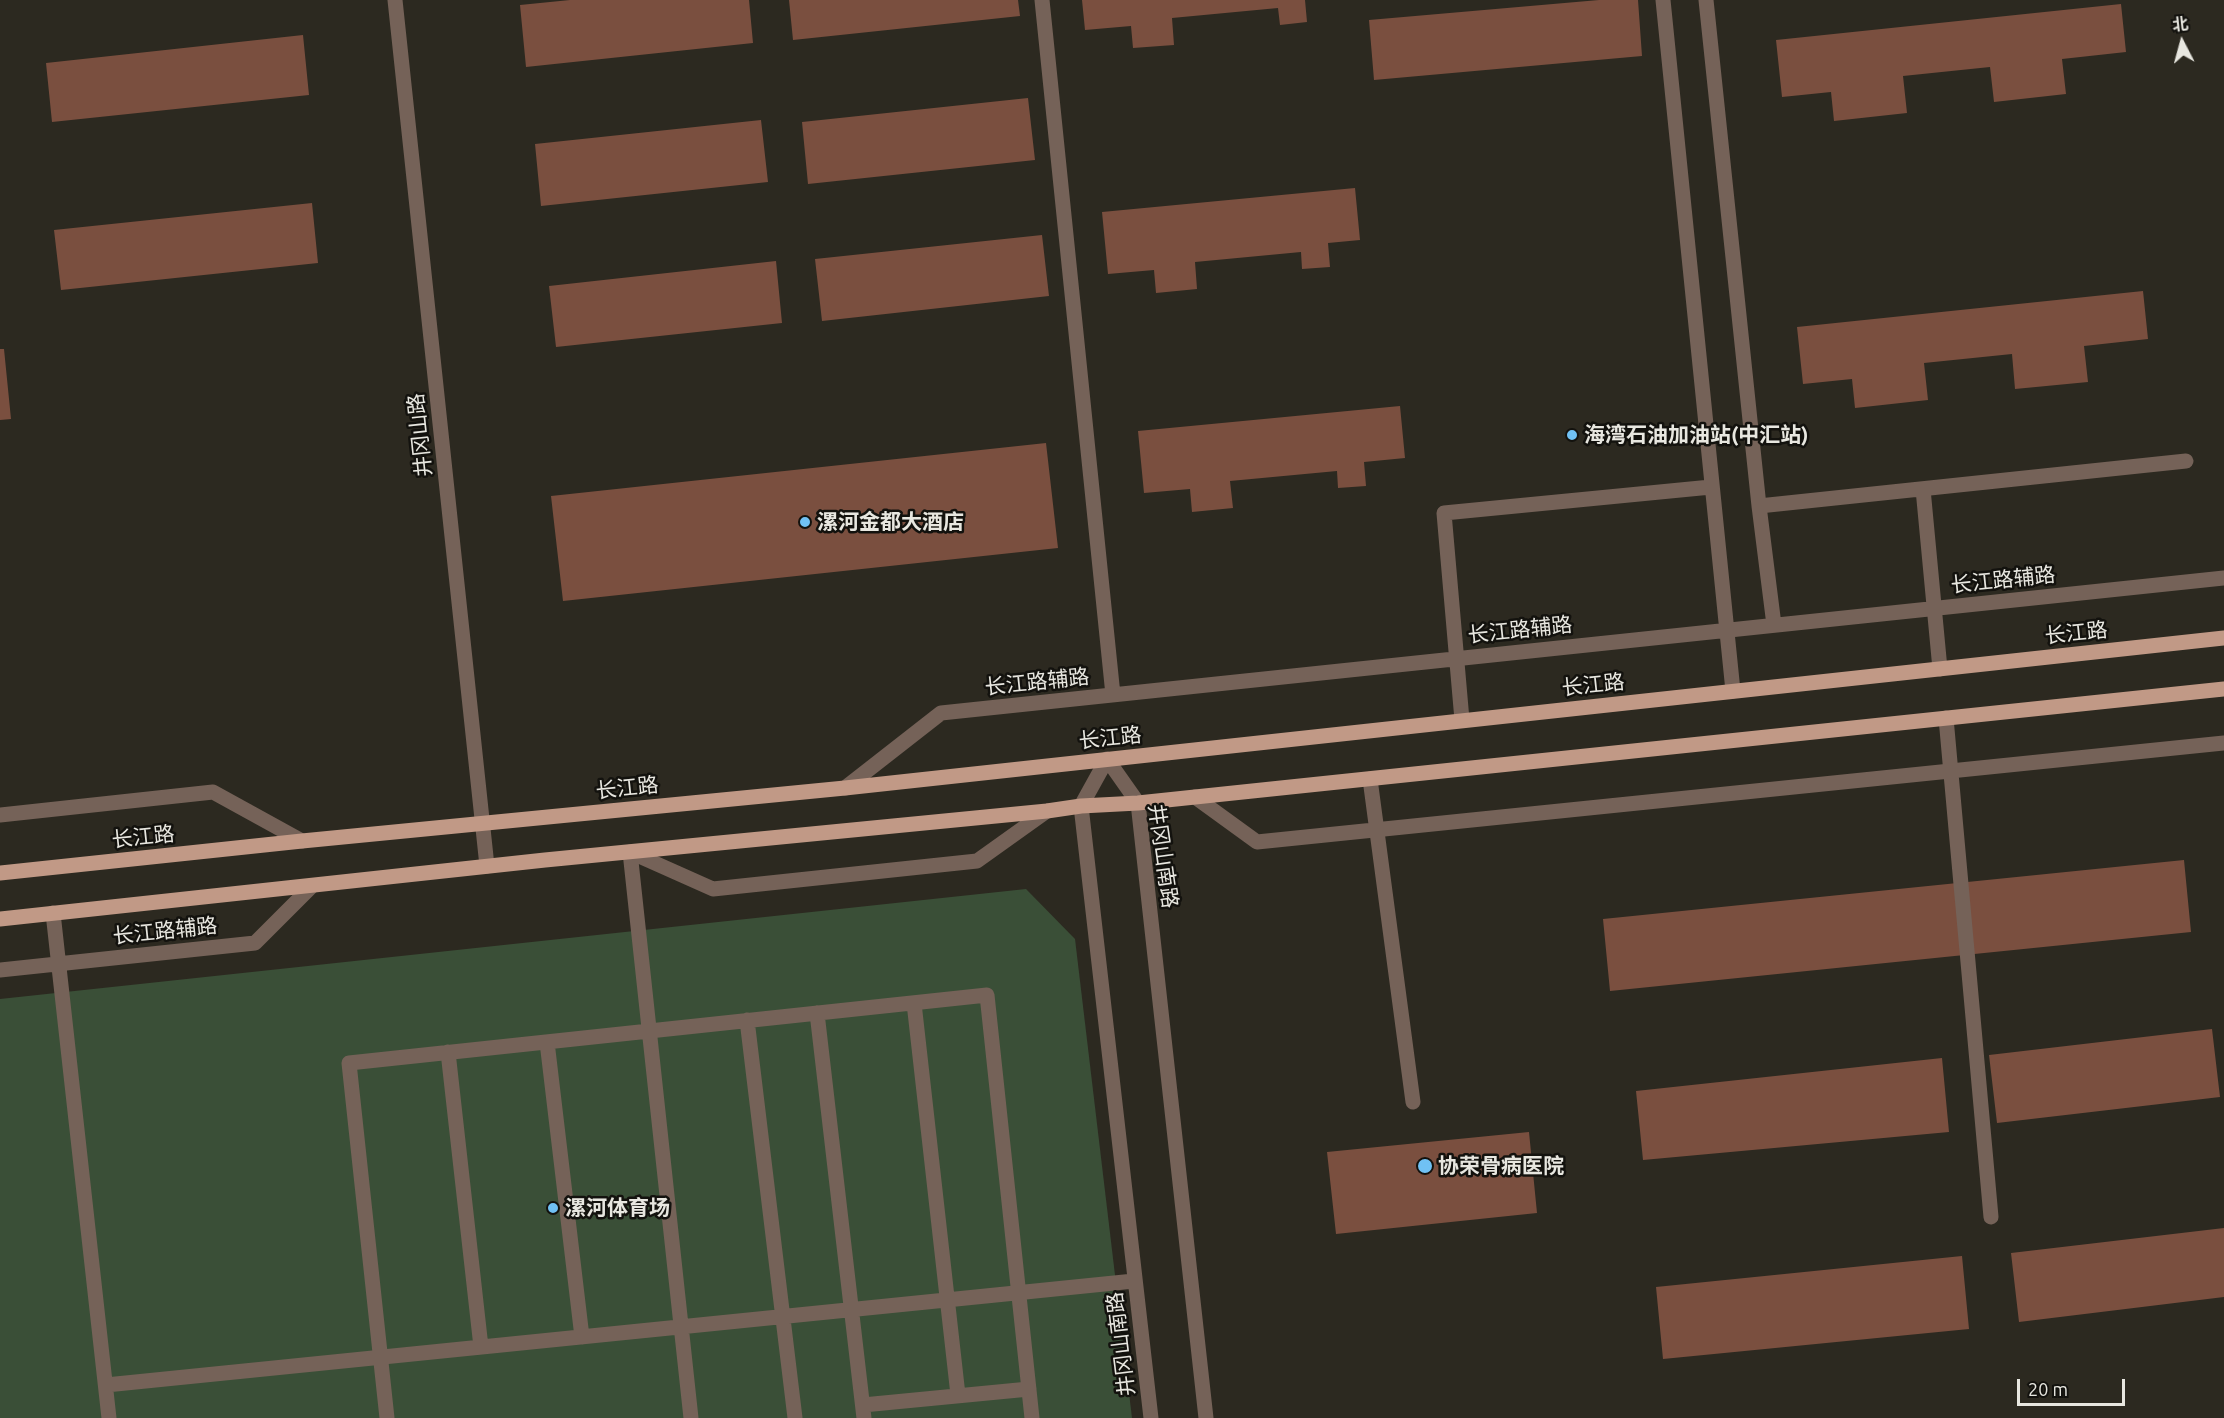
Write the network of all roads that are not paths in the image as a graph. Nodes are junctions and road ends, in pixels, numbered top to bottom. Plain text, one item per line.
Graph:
1 (395, 0) edge
2 (1042, 0) edge
3 (1663, 0) edge
4 (1706, 0) edge
5 (2186, 461) dead end
6 (1711, 487) junction
7 (1923, 489) junction
8 (1759, 506) junction
9 (2224, 578) edge
10 (1934, 608) junction
11 (1774, 625) junction
12 (1726, 629) junction
13 (2224, 638) edge
14 (1457, 658) junction
15 (1941, 669) junction
16 (2224, 689) edge
17 (1733, 691) junction
18 (1113, 695) junction
19 (1946, 718) junction
20 (1462, 720) junction
21 (2224, 743) edge
22 (1107, 759) junction
23 (1950, 771) junction
24 (1370, 779) junction
25 (845, 788) junction
26 (1195, 796) junction
27 (1138, 803) junction
28 (1081, 806) junction
29 (1047, 812) junction
30 (0, 815) edge
31 (481, 824) junction
32 (1377, 829) junction
33 (302, 841) junction
34 (630, 852) junction
35 (487, 866) junction
36 (0, 873) edge
37 (312, 886) junction
38 (52, 913) junction
39 (0, 919) edge
40 (59, 964) junction
41 (0, 970) edge
42 (914, 1003) junction
43 (817, 1013) junction
44 (747, 1020) junction
45 (649, 1031) junction
46 (548, 1042) junction
47 (448, 1052) junction
48 (1413, 1102) dead end
49 (1990, 1217) dead end
50 (1134, 1281) junction
51 (1019, 1293) junction
52 (947, 1300) junction
53 (852, 1310) junction
54 (782, 1317) junction
55 (681, 1327) junction
56 (582, 1337) junction
57 (481, 1347) junction
58 (380, 1358) junction
59 (106, 1385) junction
60 (1029, 1389) junction
61 (958, 1395) junction
62 (863, 1411) edge
63 (109, 1418) edge
64 (387, 1418) edge
65 (691, 1418) edge
66 (795, 1418) edge
67 (1032, 1418) edge
68 (1151, 1418) edge
69 (1206, 1418) edge

1 - 31 street, 井冈山路
2 - 18 street
3 - 6 street
4 - 8 street
5 - 7 street
6 - 12 street
6 - 14 street
7 - 8 street
7 - 10 street
8 - 11 street
9 - 10 street, 长江路辅路
10 - 11 street, 长江路辅路
10 - 15 street
11 - 12 street, 长江路辅路
12 - 14 street, 长江路辅路
12 - 17 street
13 - 15 main road, 长江路
14 - 18 street, 长江路辅路
14 - 20 street
15 - 17 main road, 长江路
16 - 19 main road
17 - 20 main road, 长江路
18 - 25 street, 长江路辅路
19 - 23 street
19 - 24 main road
20 - 22 main road, 长江路
21 - 23 street
22 - 25 main road, 长江路
22 - 27 street, 井冈山南路
22 - 28 street
23 - 32 street
23 - 49 street
24 - 26 main road
24 - 32 street
25 - 31 main road, 长江路
26 - 27 main road
26 - 32 street
27 - 28 main road
27 - 69 street, 井冈山南路
28 - 29 main road
28 - 50 street, 井冈山南路
29 - 34 main road
29 - 34 street
30 - 33 street
31 - 33 main road, 长江路
31 - 35 street, 井冈山路
32 - 48 street
33 - 36 main road, 长江路
34 - 35 main road
34 - 45 street
35 - 37 main road
37 - 38 main road
37 - 40 street, 长江路辅路
38 - 39 main road
38 - 40 street
40 - 41 street, 长江路辅路
40 - 59 street
42 - 43 street
42 - 51 street
42 - 52 street
43 - 44 street
43 - 53 street
44 - 45 street
44 - 54 street
45 - 46 street
45 - 55 street
46 - 47 street
46 - 56 street
47 - 57 street
47 - 58 street
50 - 51 street
50 - 68 street, 井冈山南路
51 - 52 street
51 - 60 street
52 - 53 street
52 - 61 street
53 - 54 street
53 - 62 street
54 - 55 street
54 - 66 street
55 - 56 street
55 - 65 street
56 - 57 street
57 - 58 street
58 - 59 street
58 - 64 street
59 - 63 street
60 - 61 street
60 - 67 street
61 - 62 street

